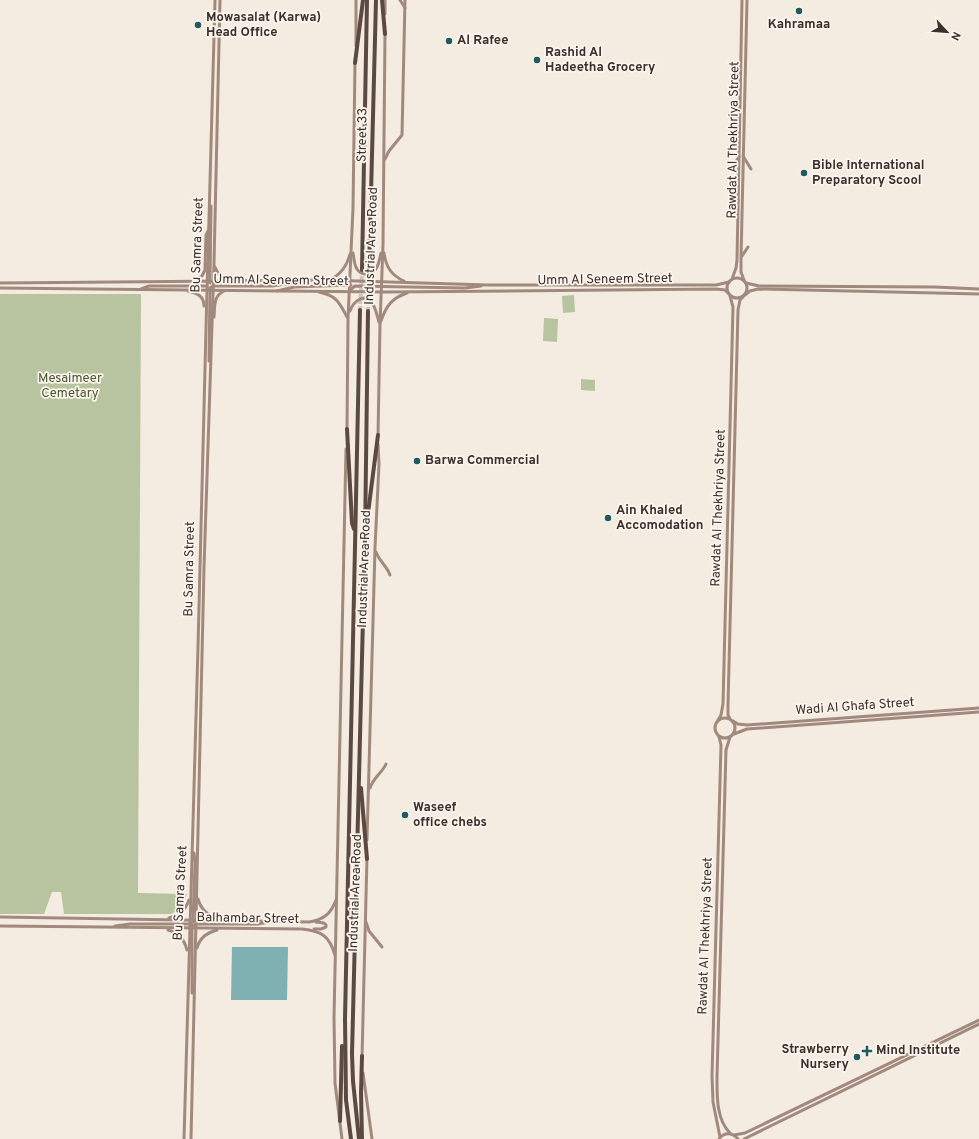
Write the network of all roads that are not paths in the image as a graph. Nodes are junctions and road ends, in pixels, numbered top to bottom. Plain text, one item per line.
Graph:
1 (220, 0) edge
2 (356, 0) edge
3 (363, 0) edge
4 (367, 0) edge
5 (376, 0) edge
6 (382, 0) edge
7 (385, 0) edge
8 (400, 0) edge
9 (405, 0) edge
10 (742, 0) edge
11 (747, 0) edge
12 (215, 1) edge
13 (405, 10) junction
14 (739, 21) dead end
15 (742, 26) junction
16 (385, 34) junction
17 (746, 36) junction
18 (750, 40) dead end
19 (355, 63) junction
20 (749, 75) dead end
21 (746, 80) junction
22 (743, 156) junction
23 (739, 157) junction
24 (384, 163) junction
25 (732, 167) dead end
26 (750, 168) dead end
27 (731, 190) dead end
28 (738, 200) junction
29 (210, 202) junction
30 (208, 230) junction
31 (383, 246) junction
32 (352, 247) junction
33 (748, 247) dead end
34 (741, 258) junction
35 (214, 264) junction
36 (362, 270) tunnel mouth
37 (369, 270) tunnel mouth
38 (732, 279) junction
39 (311, 280) junction
40 (325, 280) junction
41 (744, 280) junction
42 (253, 281) junction
43 (350, 281) junction
44 (192, 282) junction
45 (381, 282) junction
46 (729, 282) junction
47 (0, 283) edge
48 (406, 283) junction
49 (746, 284) junction
50 (350, 285) junction
51 (488, 285) junction
52 (210, 286) junction
53 (381, 287) junction
54 (0, 288) edge
55 (979, 289) edge
56 (138, 290) junction
57 (181, 290) junction
58 (234, 290) junction
59 (311, 291) junction
60 (350, 291) junction
61 (274, 292) junction
62 (380, 292) junction
63 (410, 292) junction
64 (979, 294) edge
65 (729, 295) junction
66 (744, 296) junction
67 (360, 310) tunnel mouth
68 (368, 311) tunnel mouth
69 (348, 319) junction
70 (380, 324) junction
71 (205, 338) junction
72 (211, 345) junction
73 (210, 365) junction
74 (347, 429) junction
75 (378, 435) junction
76 (355, 532) junction
77 (365, 539) junction
78 (375, 548) junction
79 (390, 575) dead end
80 (979, 708) edge
81 (979, 712) edge
82 (718, 720) junction
83 (731, 720) junction
84 (734, 734) junction
85 (719, 737) junction
86 (730, 737) junction
87 (386, 764) dead end
88 (359, 774) junction
89 (368, 793) junction
90 (193, 843) junction
91 (367, 859) junction
92 (197, 893) junction
93 (190, 897) junction
94 (337, 897) junction
95 (0, 917) edge
96 (166, 919) junction
97 (365, 919) junction
98 (222, 920) junction
99 (277, 921) junction
100 (309, 922) junction
101 (193, 924) junction
102 (0, 926) edge
103 (108, 928) junction
104 (164, 928) junction
105 (220, 929) junction
106 (302, 929) junction
107 (382, 947) dead end
108 (188, 954) junction
109 (195, 957) junction
110 (336, 958) junction
111 (193, 1003) junction
112 (345, 1019) junction
113 (979, 1020) edge
114 (979, 1024) edge
115 (362, 1056) junction
116 (340, 1121) junction
117 (730, 1133) junction
118 (734, 1135) junction
119 (720, 1138) edge
120 (184, 1139) edge
121 (191, 1139) edge
122 (342, 1139) edge
123 (351, 1139) edge
124 (361, 1139) edge
125 (372, 1139) edge
126 (738, 1139) edge
127 (744, 1139) edge

1 - 35 street, Bu Samra Street
2 - 19 street
3 - 19 highway
4 - 36 highway, Street 33
5 - 37 highway, Street 33
6 - 16 highway
7 - 16 street, Industrial Area Road
8 - 13 street
9 - 13 street
10 - 15 street, Rawdat Al Thekhriya Street
11 - 17 street, Rawdat Al Thekhriya Street
12 - 29 street, Bu Samra Street
13 - 24 street
14 - 15 street
15 - 23 street, Rawdat Al Thekhriya Street
16 - 24 street, Industrial Area Road
17 - 18 street
17 - 21 street, Rawdat Al Thekhriya Street
19 - 32 street, Street 33
20 - 21 street
21 - 22 street, Rawdat Al Thekhriya Street
22 - 26 street
22 - 34 street, Rawdat Al Thekhriya Street
23 - 25 street
23 - 28 street, Rawdat Al Thekhriya Street
24 - 31 street, Industrial Area Road
27 - 28 street
28 - 38 street, Rawdat Al Thekhriya Street
29 - 30 street, Bu Samra Street
29 - 52 street
30 - 44 street
30 - 52 street, Bu Samra Street
31 - 32 street
31 - 45 street, Industrial Area Road
31 - 48 street
32 - 40 street
32 - 43 street, Street 33
33 - 34 street
34 - 41 street, Rawdat Al Thekhriya Street
35 - 42 street
35 - 52 street, Bu Samra Street
38 - 41 street
38 - 46 street
39 - 40 street, Umm Al Seneem Street
39 - 42 street, Umm Al Seneem Street
39 - 52 street
40 - 43 street, Umm Al Seneem Street
41 - 49 street
42 - 52 street, Umm Al Seneem Street
43 - 45 street, Umm Al Seneem Street
43 - 50 street, Street 33
44 - 47 street, Umm Al Seneem Street
44 - 52 street, Umm Al Seneem Street
45 - 48 street, Umm Al Seneem Street
45 - 50 street
45 - 53 street, Industrial Area Road
46 - 51 street, Umm Al Seneem Street
46 - 65 street
48 - 51 street, Umm Al Seneem Street
49 - 55 street
49 - 66 street
50 - 60 street, Street 33
50 - 61 street
51 - 53 street
52 - 56 street
52 - 57 street, Umm Al Seneem Street
52 - 58 street, Umm Al Seneem Street
52 - 71 street, Bu Samra Street
52 - 72 street, Bu Samra Street
52 - 73 street
53 - 60 street
53 - 62 street, Industrial Area Road
54 - 56 street, Umm Al Seneem Street
56 - 57 street, Umm Al Seneem Street
57 - 71 street
58 - 61 street, Umm Al Seneem Street
58 - 72 street
59 - 60 street, Umm Al Seneem Street
59 - 61 street, Umm Al Seneem Street
59 - 69 street
60 - 62 street, Umm Al Seneem Street
60 - 69 street, Street 33
62 - 63 street, Umm Al Seneem Street
62 - 70 street, Industrial Area Road
63 - 65 street, Umm Al Seneem Street
63 - 70 street
64 - 66 street
65 - 66 street
65 - 82 street, Rawdat Al Thekhriya Street
66 - 83 street, Rawdat Al Thekhriya Street
67 - 76 highway, Industrial Area Road
68 - 77 highway, Industrial Area Road
69 - 70 street
69 - 74 street, Industrial Area Road
70 - 75 street, Industrial Area Road
71 - 90 street, Bu Samra Street
72 - 73 street, Bu Samra Street
73 - 92 street, Bu Samra Street
74 - 76 highway
74 - 94 street, Industrial Area Road
75 - 77 highway
75 - 78 street, Industrial Area Road
76 - 112 highway, Industrial Area Road
77 - 88 highway, Industrial Area Road
78 - 79 street
78 - 89 street, Industrial Area Road
80 - 83 street, Wadi Al Ghafa Street
81 - 84 street, Wadi Al Ghafa Street
82 - 83 street
82 - 85 street
83 - 84 street
84 - 86 street
85 - 86 street
85 - 119 street, Rawdat Al Thekhriya Street
86 - 117 street, Rawdat Al Thekhriya Street
87 - 89 street
88 - 91 highway
88 - 124 highway, Industrial Area Road
89 - 91 street, Industrial Area Road
90 - 93 street, Bu Samra Street
90 - 101 street
91 - 97 street, Industrial Area Road
92 - 98 street
92 - 101 street, Bu Samra Street
93 - 96 street
93 - 101 street, Bu Samra Street
94 - 100 street, Balhambar Street
94 - 110 street, Industrial Area Road
95 - 96 street, Balhambar Street
96 - 101 street, Balhambar Street
97 - 107 street
97 - 115 street, Industrial Area Road
98 - 99 street, Balhambar Street
98 - 101 street, Balhambar Street
99 - 100 street, Balhambar Street
99 - 101 street
100 - 106 street
101 - 103 street
101 - 104 street, Balhambar Street
101 - 105 street, Balhambar Street
101 - 108 street, Bu Samra Street
101 - 109 street, Bu Samra Street
101 - 111 street
102 - 103 street, Balhambar Street
103 - 104 street, Balhambar Street
104 - 108 street
105 - 106 street, Balhambar Street
105 - 109 street
106 - 110 street, Balhambar Street
108 - 120 street, Bu Samra Street
109 - 111 street, Bu Samra Street
110 - 116 street, Industrial Area Road
111 - 121 street, Bu Samra Street
112 - 116 highway
112 - 123 highway, Industrial Area Road
113 - 118 street
114 - 127 street
115 - 124 highway
115 - 125 street, Industrial Area Road
116 - 122 street, Industrial Area Road
117 - 118 street
117 - 119 street
118 - 126 street

